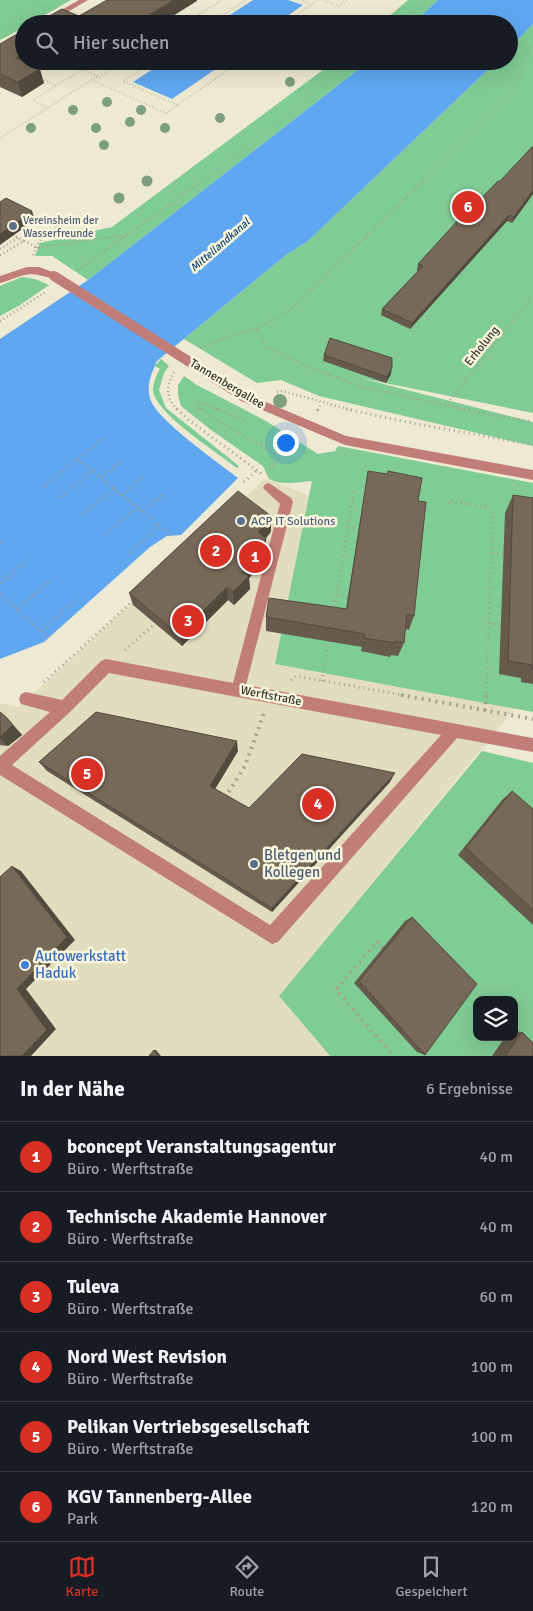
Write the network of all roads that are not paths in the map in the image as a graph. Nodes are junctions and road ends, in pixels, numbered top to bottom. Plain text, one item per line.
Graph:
1 (84, 0) edge
2 (58, 15) edge
3 (0, 280) edge
4 (533, 475) edge
5 (269, 488) dead end
6 (238, 689) junction
7 (26, 699) road end
8 (64, 708) junction
9 (455, 730) junction
10 (533, 745) edge
11 (0, 766) edge

1 - 2 street
3 - 4 street, Tannenbergallee, bridge
5 - 6 street
6 - 8 street, Werftstraße
6 - 9 street, Werftstraße
7 - 8 street
8 - 11 street
9 - 10 street, Werftstraße
9 - 11 street

